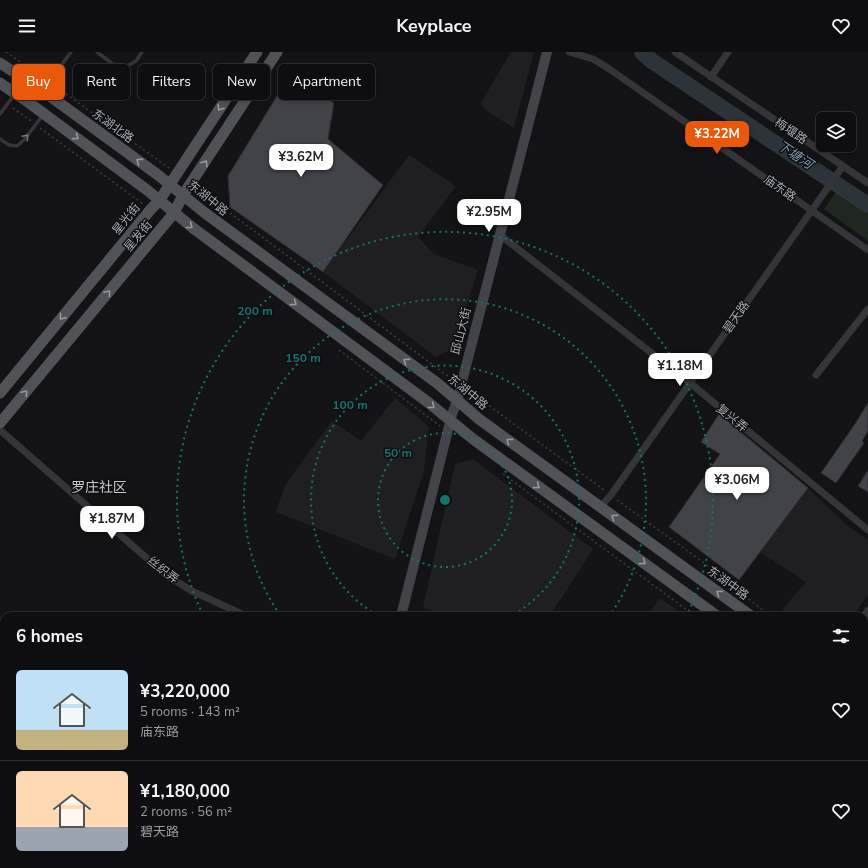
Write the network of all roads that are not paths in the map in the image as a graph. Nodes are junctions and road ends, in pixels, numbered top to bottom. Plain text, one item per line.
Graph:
1 (71, 52) edge
2 (96, 52) edge
3 (142, 52) edge
4 (257, 52) edge
5 (277, 52) edge
6 (546, 52) edge
7 (569, 52) edge
8 (675, 52) edge
9 (728, 52) edge
10 (0, 63) edge
11 (62, 64) edge
12 (12, 71) edge
13 (711, 77) junction
14 (0, 83) edge
15 (12, 90) edge
16 (12, 98) edge
17 (25, 100) edge
18 (55, 100) edge
19 (0, 114) edge
20 (44, 114) junction
21 (0, 139) edge
22 (843, 166) junction
23 (868, 183) edge
24 (171, 185) junction
25 (183, 195) junction
26 (159, 201) junction
27 (814, 207) junction
28 (174, 213) junction
29 (500, 234) junction
30 (868, 250) edge
31 (868, 309) edge
32 (816, 375) dead end
33 (690, 383) junction
34 (0, 393) edge
35 (457, 401) junction
36 (0, 423) edge
37 (447, 428) junction
38 (0, 430) edge
39 (600, 507) junction
40 (868, 530) edge
41 (237, 612) edge
42 (403, 612) edge
43 (711, 612) edge
44 (745, 612) edge

1 - 11 lane
2 - 3 lane
4 -> 24 main road, 星光街
25 -> 5 main road, 星发街
6 - 29 main road, 邱山大街
7 - 27 street, 庙东路
8 - 13 street, 梅堰路
9 - 13 street
10 - 12 main road, 东湖北路
13 - 22 street, 梅堰路
14 - 15 main road
16 - 19 lane
17 - 20 main road
24 -> 18 main road, 东湖北路
21 -> 20 lane
20 -> 26 main road
22 - 23 street, 梅堰路
22 - 27 street, 碧天路
24 - 25 main road, 东湖中路
24 - 26 main road, 星光街
25 - 28 main road, 星发街
35 -> 25 main road, 东湖中路
26 - 28 main road
26 -> 34 main road, 星光街
27 - 30 street, 庙东路
27 - 33 street, 碧天路
36 -> 28 main road, 星发街
28 -> 37 main road
29 - 33 street, 复兴弄
29 - 35 main road, 邱山大街
31 - 32 street
33 - 39 street, 碧天路
33 - 40 street, 复兴弄
35 - 37 main road, 邱山大街
39 -> 35 main road, 东湖中路
37 - 42 main road, 邱山大街
37 -> 43 main road
38 - 41 street, 丝织弄
44 -> 39 main road, 东湖中路

